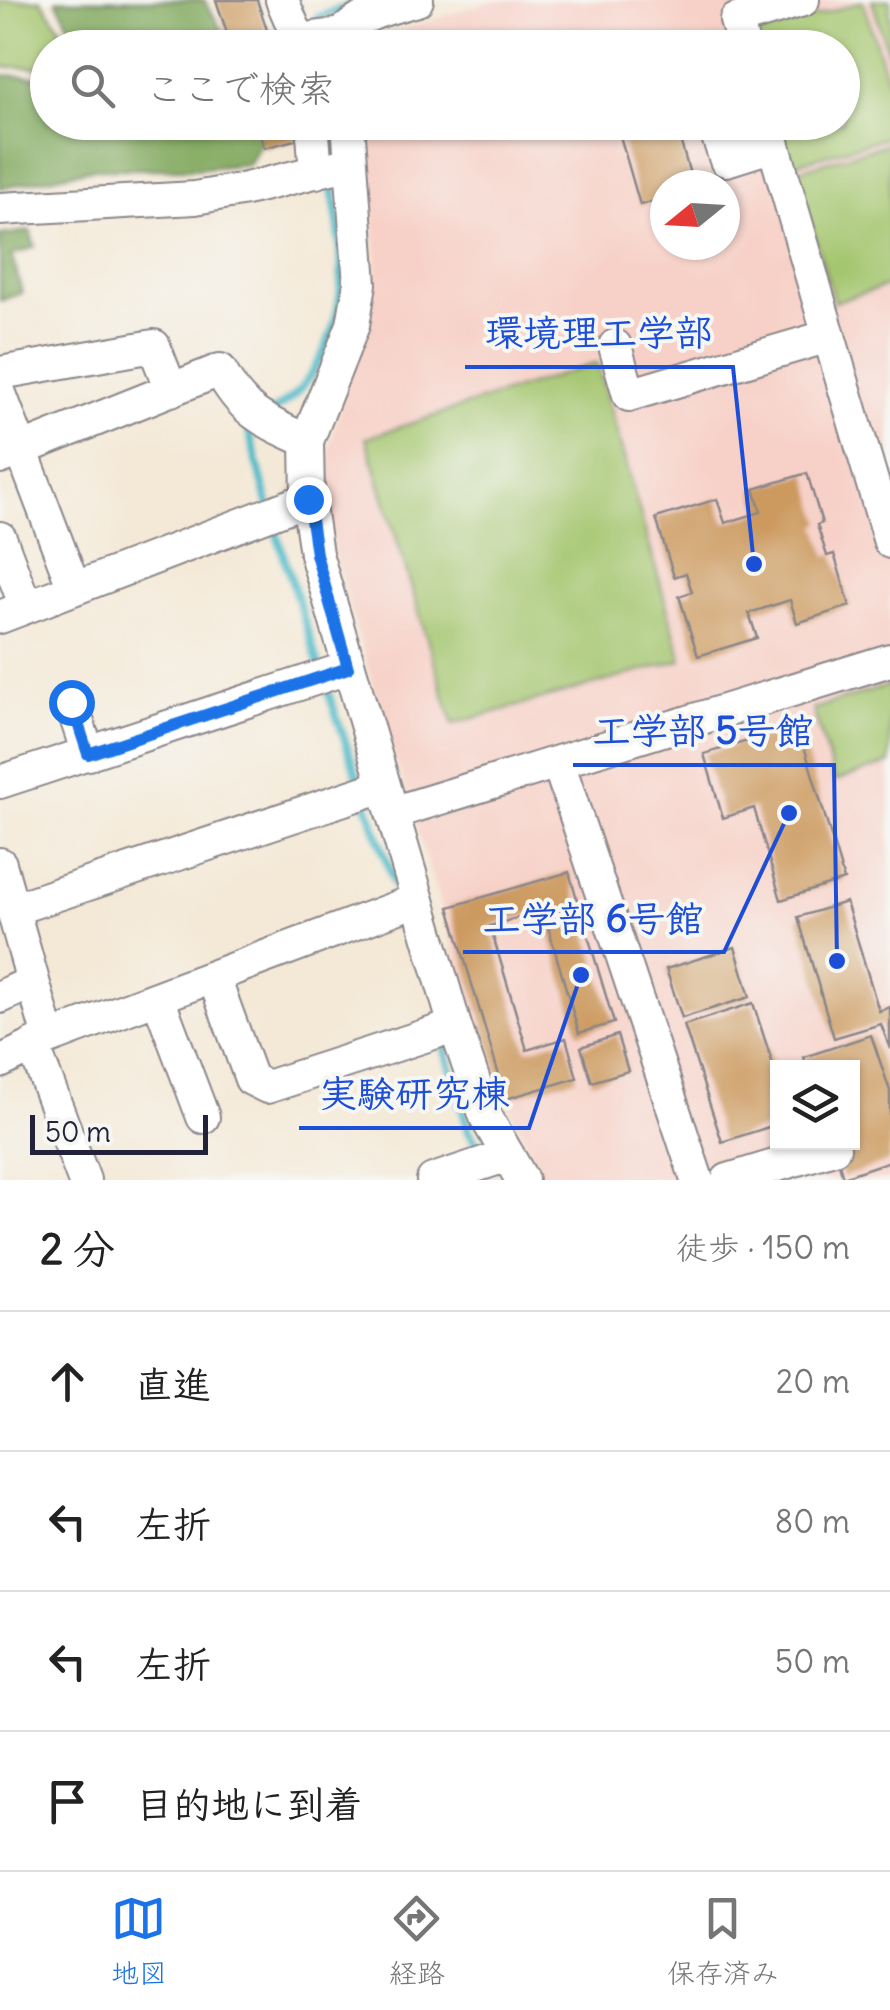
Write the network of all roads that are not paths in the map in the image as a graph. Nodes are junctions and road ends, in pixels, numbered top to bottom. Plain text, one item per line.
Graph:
1 (282, 0) edge
2 (417, 0) edge
3 (803, 0) edge
4 (333, 30) edge
5 (736, 30) edge
6 (319, 140) edge
7 (341, 140) edge
8 (720, 140) edge
9 (760, 140) edge
10 (772, 140) edge
11 (331, 169) junction
12 (0, 209) edge
13 (829, 336) junction
14 (614, 346) dead end
15 (0, 373) edge
16 (171, 390) junction
17 (0, 394) edge
18 (308, 441) junction
19 (10, 454) edge
20 (308, 499) junction
21 (0, 538) edge
22 (890, 542) edge
23 (74, 588) junction
24 (13, 612) edge
25 (890, 660) edge
26 (332, 674) junction
27 (71, 702) dead end
28 (88, 754) junction
29 (558, 762) junction
30 (0, 782) edge
31 (376, 796) junction
32 (0, 864) edge
33 (407, 904) junction
34 (13, 909) junction
35 (214, 978) junction
36 (34, 982) junction
37 (0, 997) edge
38 (158, 998) junction
39 (445, 1029) junction
40 (41, 1041) junction
41 (0, 1062) edge
42 (203, 1117) dead end
43 (827, 1150) edge
44 (502, 1164) edge
45 (84, 1180) edge
46 (433, 1180) edge
47 (698, 1180) edge
48 (728, 1180) edge

1 - 4 street
2 - 4 street
3 - 5 street
6 - 11 street
7 - 11 street
8 - 9 street
10 - 13 street
11 - 12 street
11 - 18 street
13 - 14 street
13 - 22 street
15 - 16 street
16 - 18 street
16 - 19 street
17 - 19 street
18 - 20 street
19 - 23 street
20 - 23 street
20 - 26 street
21 - 24 street
23 - 24 street
25 - 29 street
26 - 28 street
26 - 31 street
27 - 28 street
28 - 30 street
29 - 31 street
29 - 47 street
31 - 33 street
31 - 34 street
32 - 34 street
33 - 35 street
33 - 39 street
34 - 36 street
35 - 38 street
35 - 39 street
36 - 37 street
36 - 40 street
38 - 40 street
38 - 42 street
39 - 44 street
40 - 41 street
40 - 45 street
43 - 48 street
44 - 46 street

